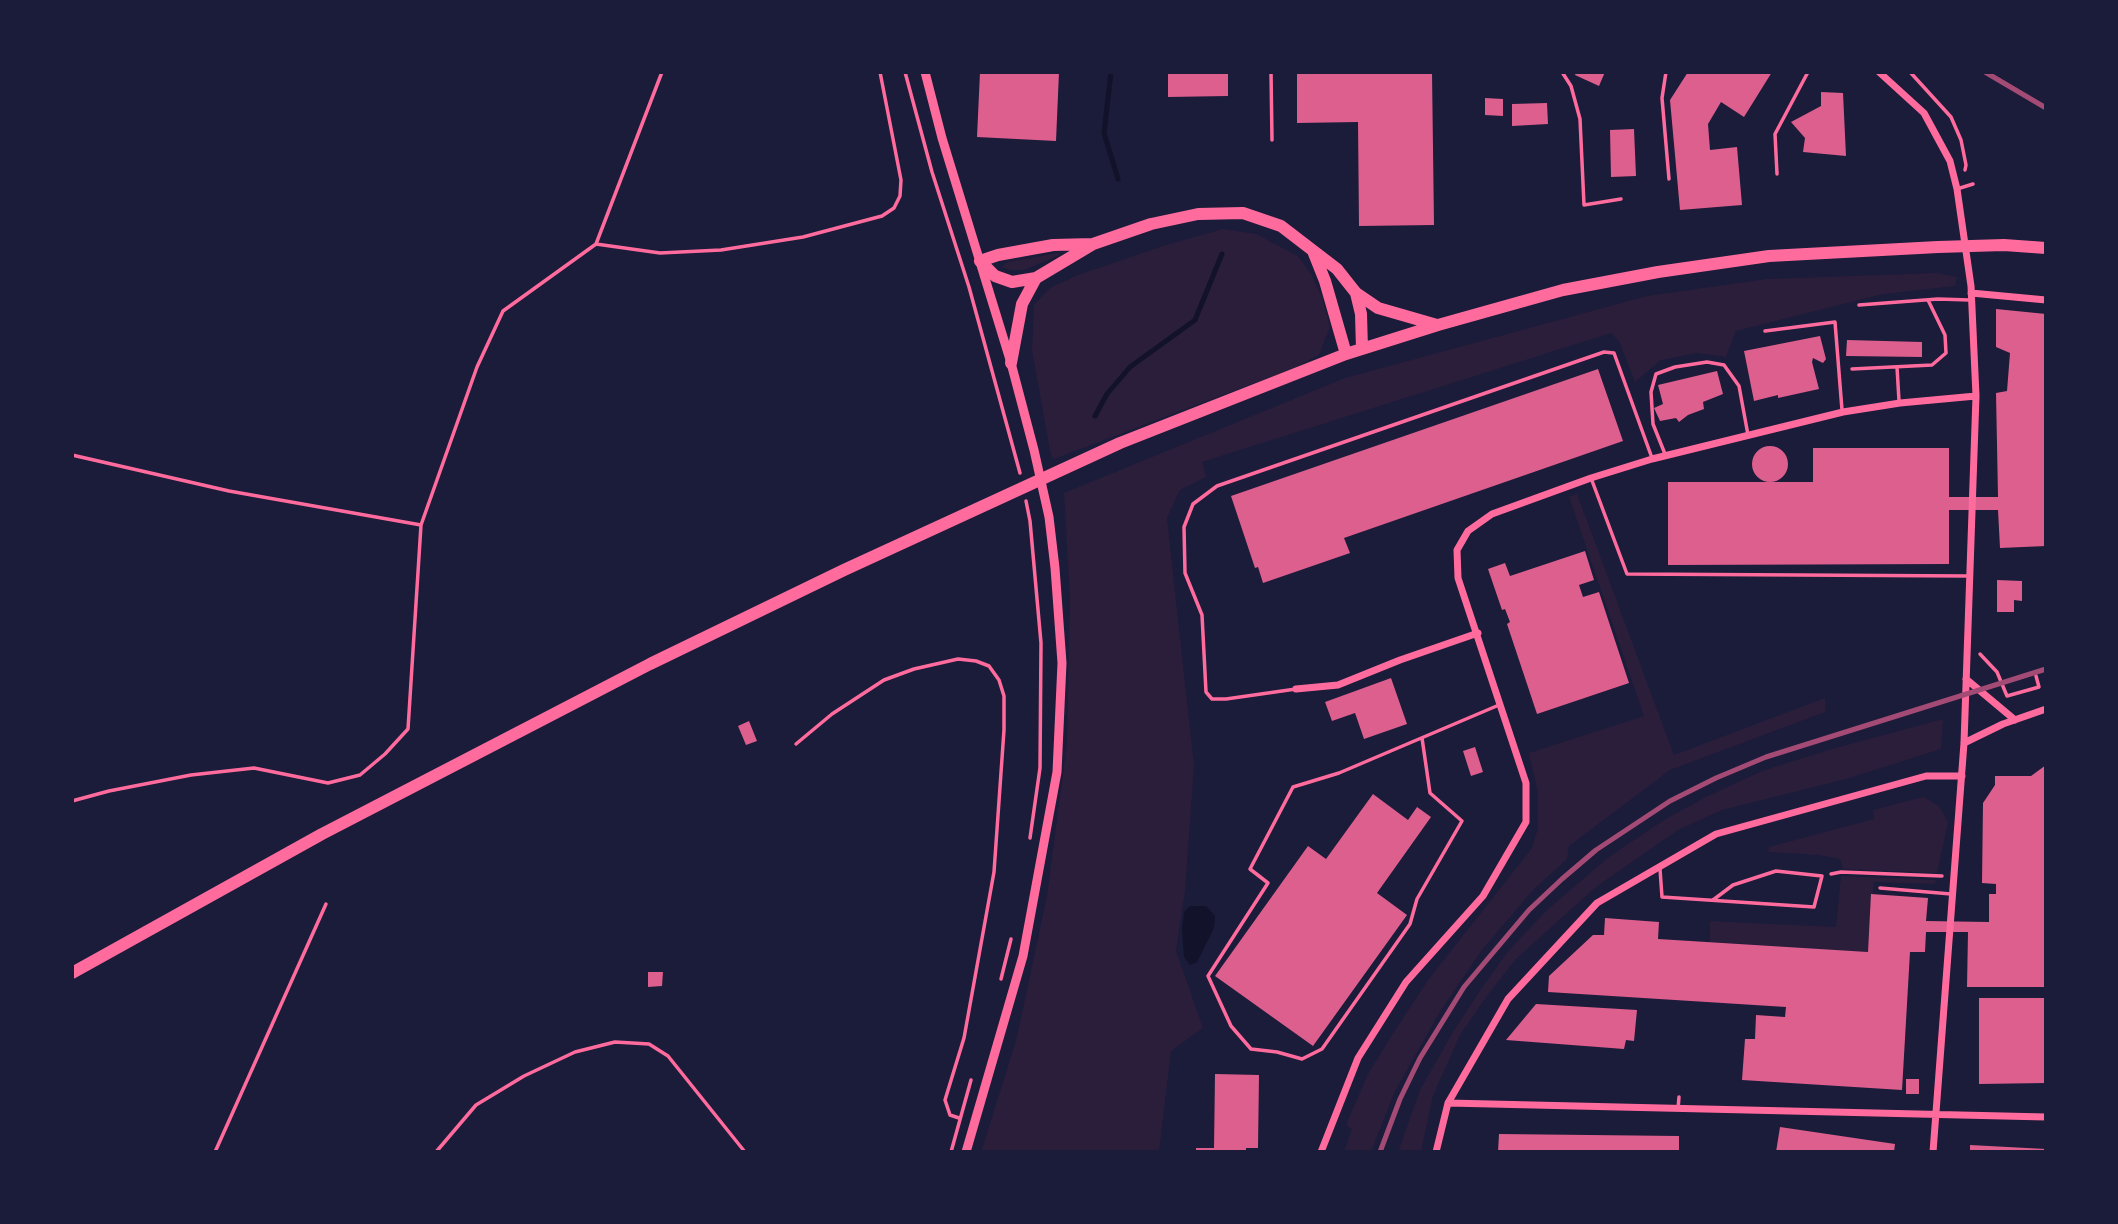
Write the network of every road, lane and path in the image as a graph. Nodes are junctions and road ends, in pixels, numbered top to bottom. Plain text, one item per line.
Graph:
1 (662, 72) edge
2 (880, 72) edge
3 (905, 72) edge
4 (925, 72) edge
5 (1271, 72) edge
6 (1562, 72) edge
7 (1666, 72) edge
8 (1808, 72) edge
9 (1879, 72) edge
10 (1910, 72) edge
11 (1918, 72) edge
12 (1918, 78) junction
13 (1272, 141) dead end
14 (1777, 174) dead end
15 (1669, 178) dead end
16 (1973, 184) dead end
17 (1957, 189) junction
18 (1622, 199) dead end
19 (596, 244) junction
20 (1093, 244) junction
21 (1312, 247) junction
22 (2046, 248) edge
23 (980, 261) junction
24 (1036, 278) junction
25 (1356, 293) junction
26 (1972, 296) junction
27 (1928, 300) junction
28 (2046, 300) edge
29 (1859, 305) dead end
30 (1438, 325) junction
31 (1765, 331) dead end
32 (1362, 349) junction
33 (1346, 354) junction
34 (1011, 363) junction
35 (1897, 367) junction
36 (1852, 369) dead end
37 (1976, 396) junction
38 (1900, 403) junction
39 (1843, 412) junction
40 (1748, 435) junction
41 (1016, 453) dead end
42 (72, 455) edge
43 (1666, 456) junction
44 (1652, 460) junction
45 (1591, 478) junction
46 (1030, 521) dead end
47 (421, 525) junction
48 (1970, 576) junction
49 (1478, 633) junction
50 (1967, 644) junction
51 (2035, 676) dead end
52 (1966, 680) junction
53 (1296, 688) joint
54 (1501, 705) junction
55 (2046, 709) edge
56 (2015, 720) junction
57 (1422, 738) junction
58 (1964, 743) junction
59 (796, 744) dead end
60 (1962, 776) junction
61 (72, 801) edge
62 (1028, 850) dead end
63 (1660, 867) junction
64 (1822, 876) junction
65 (1953, 876) junction
66 (1880, 888) dead end
67 (1951, 894) junction
68 (1713, 900) junction
69 (326, 904) dead end
70 (1014, 930) dead end
71 (72, 973) edge
72 (1000, 981) dead end
73 (975, 1069) dead end
74 (1679, 1097) dead end
75 (1448, 1103) junction
76 (1678, 1109) junction
77 (1936, 1116) junction
78 (2046, 1117) edge
79 (960, 1118) junction
80 (215, 1152) edge
81 (436, 1152) edge
82 (745, 1152) edge
83 (951, 1152) edge
84 (966, 1152) edge
85 (1321, 1152) edge
86 (1437, 1152) edge
87 (1933, 1152) edge

1 - 19 path
2 - 19 path
3 - 41 path
4 - 23 street
5 - 13 lane
6 - 18 lane
7 - 15 lane
8 - 14 lane
9 - 17 street
10 - 12 path
11 - 12 path
12 - 17 path
16 - 17 lane
17 - 26 street
19 - 47 path
20 - 21 main road
20 - 23 main road
20 - 24 main road
21 - 25 main road
21 - 33 main road
22 - 30 main road
23 - 24 main road
23 - 34 street
24 - 34 main road
25 - 30 main road
25 - 32 main road
26 - 27 lane
26 - 28 street
26 - 37 street
27 - 29 lane
27 - 35 lane
30 - 32 main road
31 - 39 lane
32 - 33 main road
33 - 71 main road
34 - 84 street
35 - 36 lane
35 - 38 lane
37 - 38 street
37 - 48 street
38 - 39 street
39 - 40 street
40 - 43 street
40 - 43 lane
42 - 47 path
43 - 44 street
44 - 45 street
44 - 53 lane
45 - 48 lane
45 - 49 street
46 - 62 path
47 - 61 path
48 - 50 street
49 - 53 street
49 - 54 street
50 - 51 path
50 - 52 street
52 - 56 street
52 - 58 street
54 - 57 lane
54 - 85 street
55 - 56 street
56 - 58 street
57 - 57 lane
58 - 60 street
59 - 79 path
60 - 63 street
60 - 65 street
63 - 68 lane
63 - 75 street
64 - 65 path
64 - 68 lane
64 - 68 lane
65 - 67 street
66 - 67 lane
67 - 77 street
69 - 80 path
70 - 72 path
73 - 79 path
74 - 76 lane
75 - 76 street
75 - 86 street
76 - 77 street
77 - 78 street
77 - 87 street
79 - 83 path
81 - 82 path

